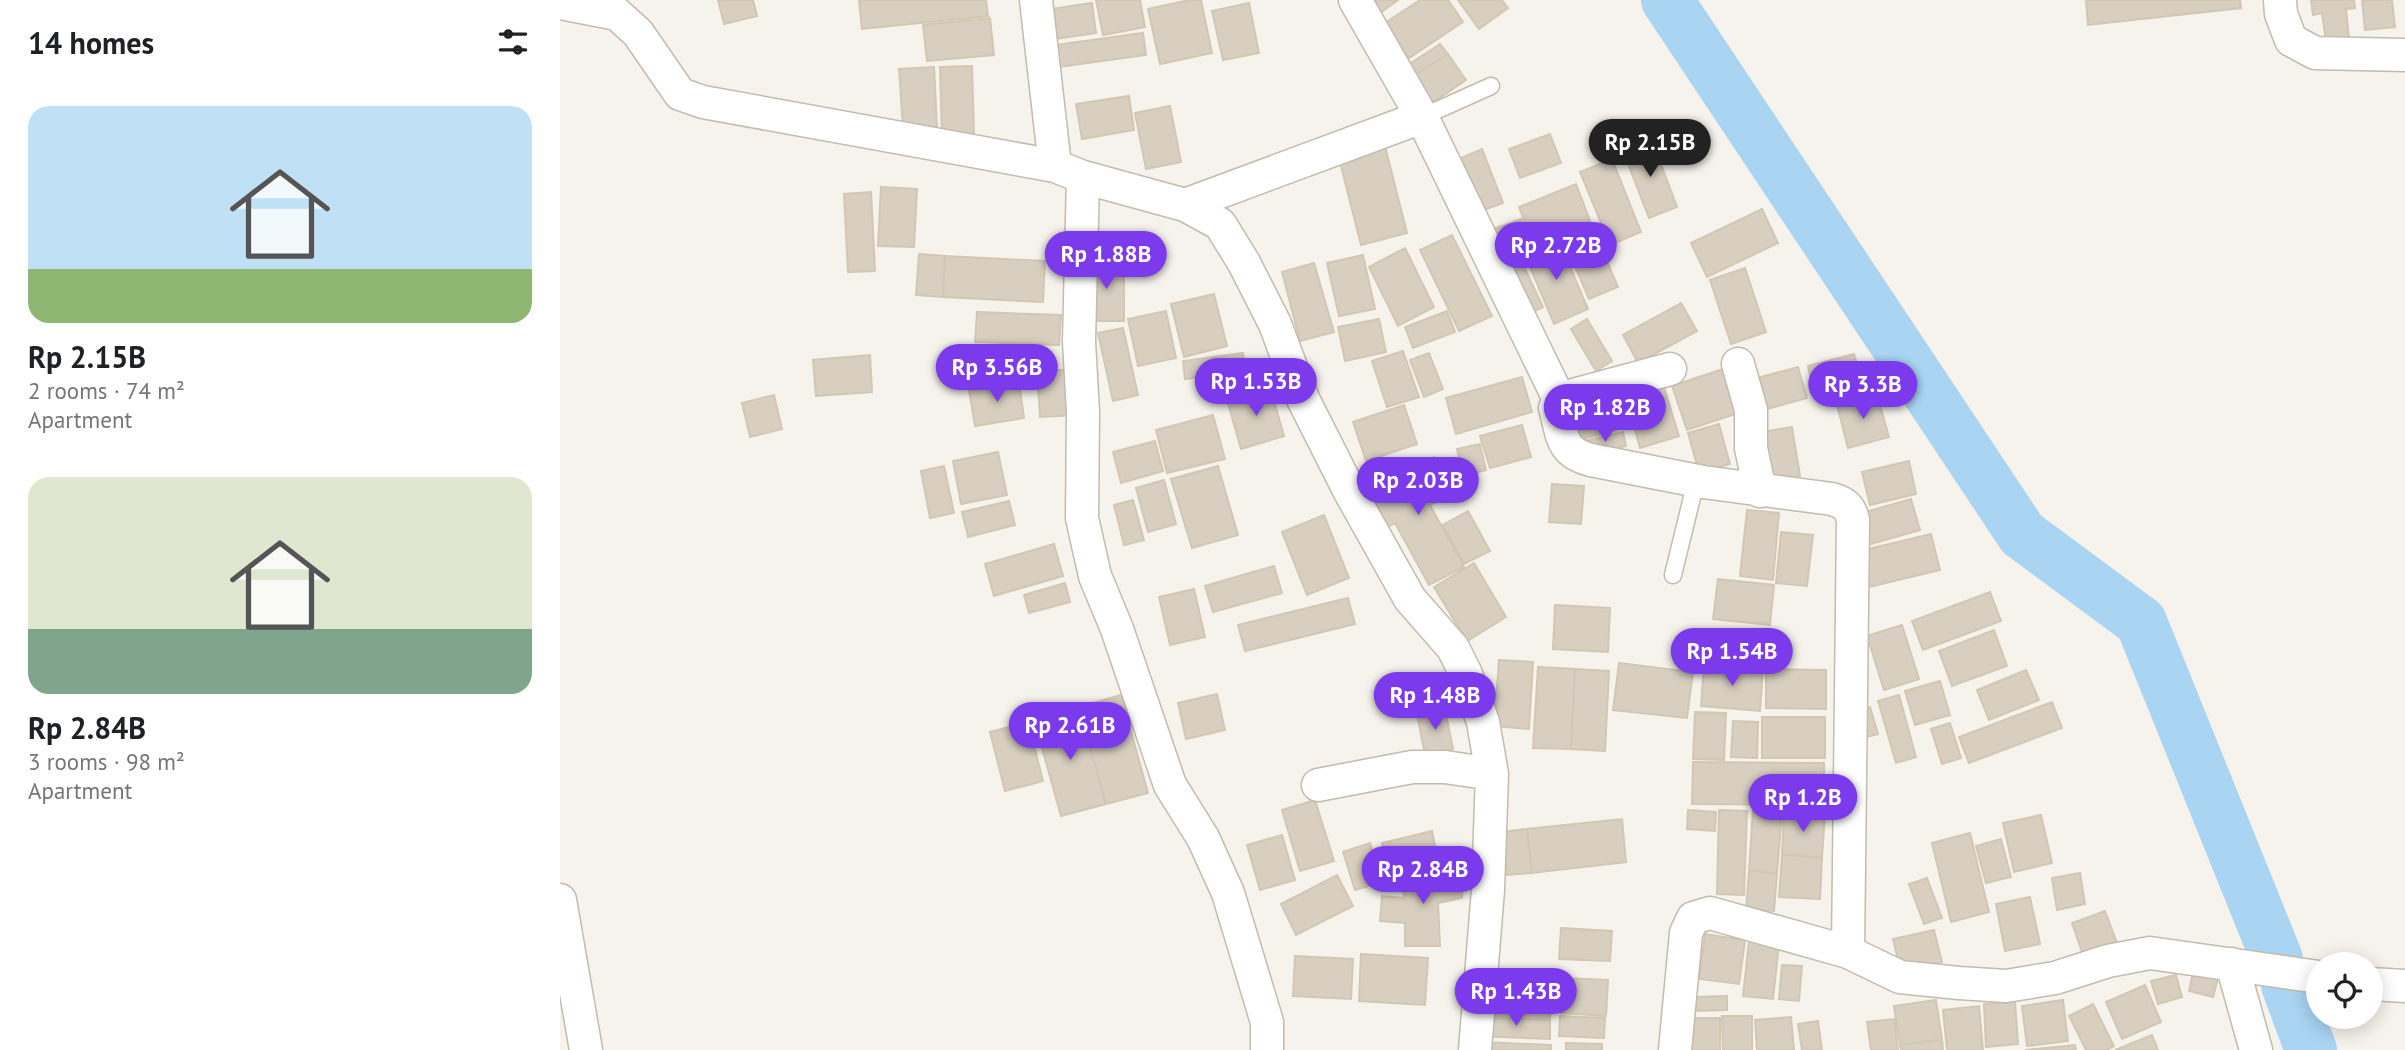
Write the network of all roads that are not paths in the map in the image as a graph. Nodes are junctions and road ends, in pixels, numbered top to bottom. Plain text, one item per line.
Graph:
1 (1036, 0) edge
2 (1355, 0) edge
3 (2280, 0) edge
4 (560, 3) edge
5 (2405, 55) edge
6 (1491, 86) dead end
7 (1422, 117) junction
8 (1069, 172) junction
9 (1185, 205) junction
10 (1738, 364) dead end
11 (1670, 369) dead end
12 (1559, 399) junction
13 (1696, 481) junction
14 (1760, 491) junction
15 (1673, 575) dead end
16 (1492, 774) junction
17 (1318, 785) dead end
18 (1489, 858) junction
19 (1405, 876) dead end
20 (560, 900) edge
21 (1848, 952) junction
22 (2232, 964) junction
23 (2306, 975) edge
24 (2383, 985) edge
25 (2405, 986) edge
26 (586, 1050) edge
27 (1267, 1050) edge
28 (1475, 1050) edge
29 (1675, 1050) edge
30 (2256, 1050) edge

1 - 8 street
2 - 7 street
3 - 5 street
4 - 8 street
6 - 7 lane
7 - 9 street
7 - 12 street
8 - 9 street
8 - 27 street
9 - 16 street
10 - 14 street
11 - 12 street
12 - 13 street
13 - 14 street
13 - 15 lane
14 - 21 street
16 - 17 street
16 - 18 street
18 - 19 lane
18 - 28 street
20 - 26 street
21 - 22 street
21 - 29 street
22 - 23 street
22 - 30 street
24 - 25 street

